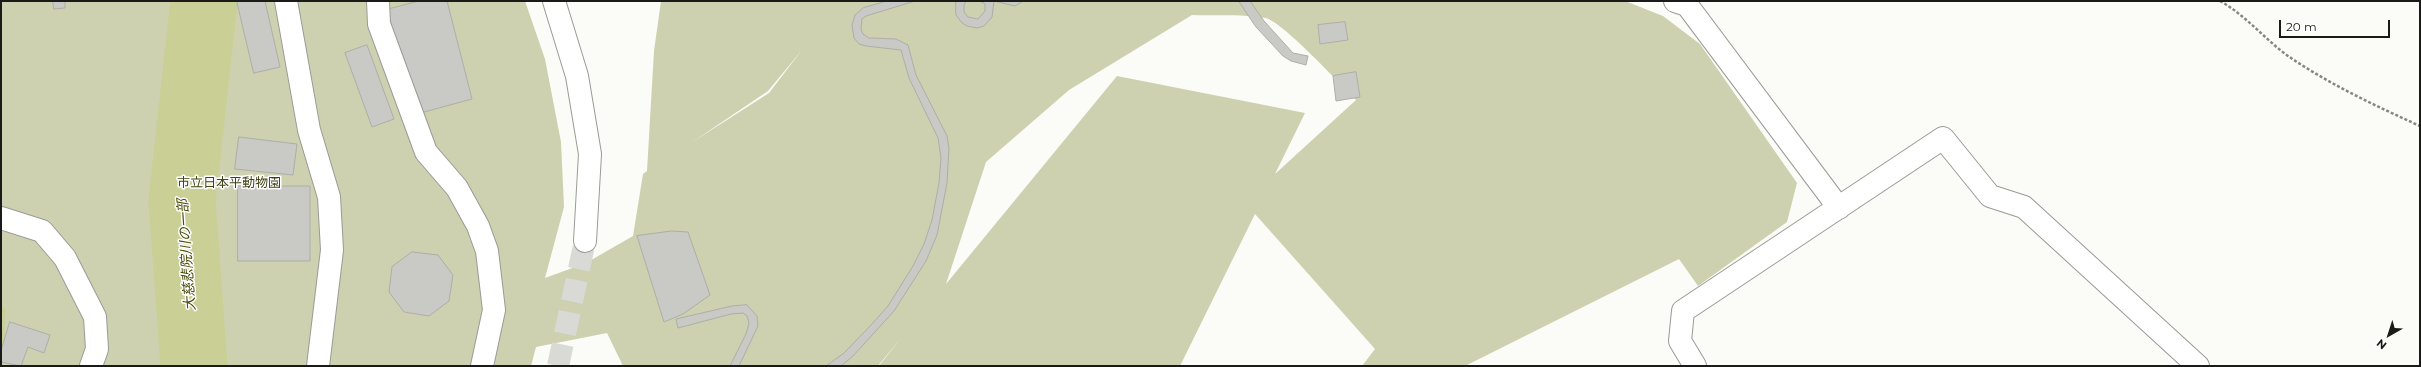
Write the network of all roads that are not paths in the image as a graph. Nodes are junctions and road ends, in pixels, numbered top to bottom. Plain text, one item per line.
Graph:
1 (286, 1) edge
2 (378, 1) edge
3 (554, 1) edge
4 (1675, 1) edge
5 (1838, 208) junction
6 (1, 218) edge
7 (584, 241) tunnel mouth
8 (91, 366) edge
9 (318, 366) edge
10 (482, 366) edge
11 (1695, 366) edge
12 (2198, 366) edge

1 - 9 street
2 - 10 street
3 - 7 street
4 - 5 street
5 - 11 street
5 - 12 street
6 - 8 street

